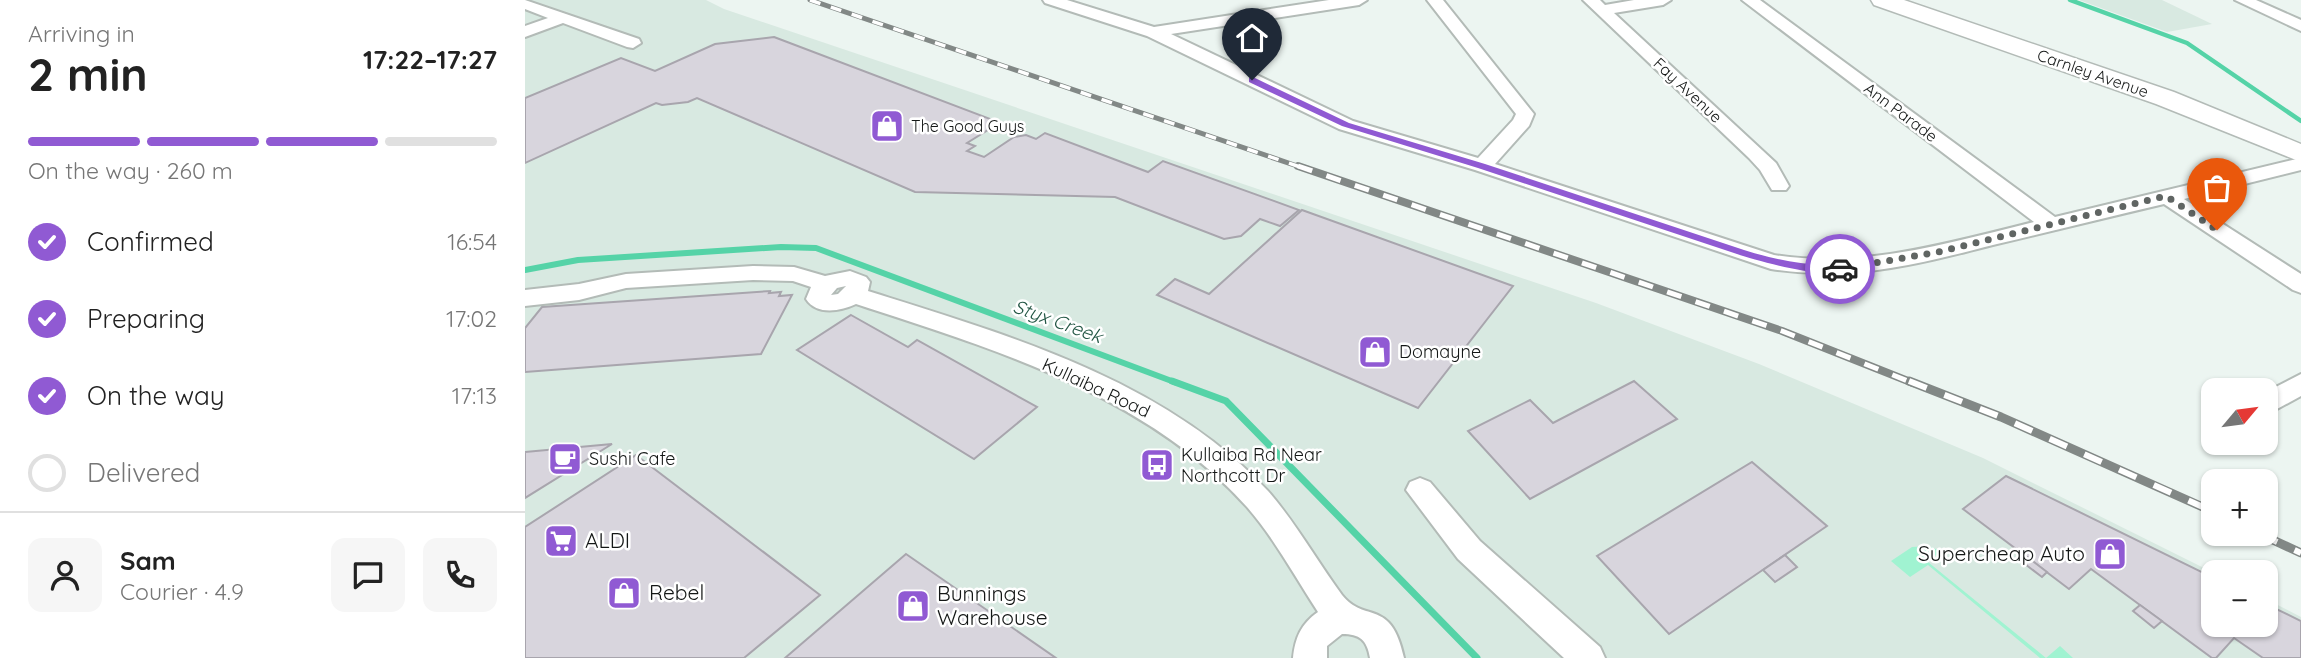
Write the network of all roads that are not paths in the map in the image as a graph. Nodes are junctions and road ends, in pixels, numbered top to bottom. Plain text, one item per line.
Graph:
1 (1051, 0) edge
2 (1359, 0) edge
3 (1435, 0) edge
4 (1664, 0) edge
5 (1751, 0) edge
6 (1882, 0) edge
7 (1912, 0) edge
8 (2243, 0) edge
9 (1314, 3) edge
10 (525, 4) edge
11 (1596, 5) edge
12 (563, 18) junction
13 (2301, 26) edge
14 (525, 32) edge
15 (1153, 32) junction
16 (633, 43) dead end
17 (2301, 139) edge
18 (2301, 154) edge
19 (2301, 164) edge
20 (1482, 166) junction
21 (1779, 186) dead end
22 (2166, 196) junction
23 (2051, 224) junction
24 (627, 281) junction
25 (2301, 285) edge
26 (525, 287) edge
27 (525, 298) edge
28 (2301, 383) edge
29 (2279, 397) edge
30 (1420, 490) dead end
31 (1323, 638) edge
32 (1387, 658) edge
33 (1588, 658) edge

1 - 15 street
2 - 9 street
3 - 20 street
4 - 11 street
5 - 23 street, Ann Parade
6 - 18 main road, Carnley Avenue
7 - 17 main road, Carnley Avenue
8 - 13 street
9 - 15 street
10 - 12 street
11 - 21 street, Fay Avenue
12 - 14 street
12 - 16 street
15 - 20 street
19 - 22 street
20 - 23 street
22 - 23 street
22 - 25 street
24 - 26 street, Kullaiba Road
24 - 27 street, Kullaiba Road
24 - 31 street, Kullaiba Road
28 - 29 street
30 - 33 street
31 - 32 street, Kullaiba Road

